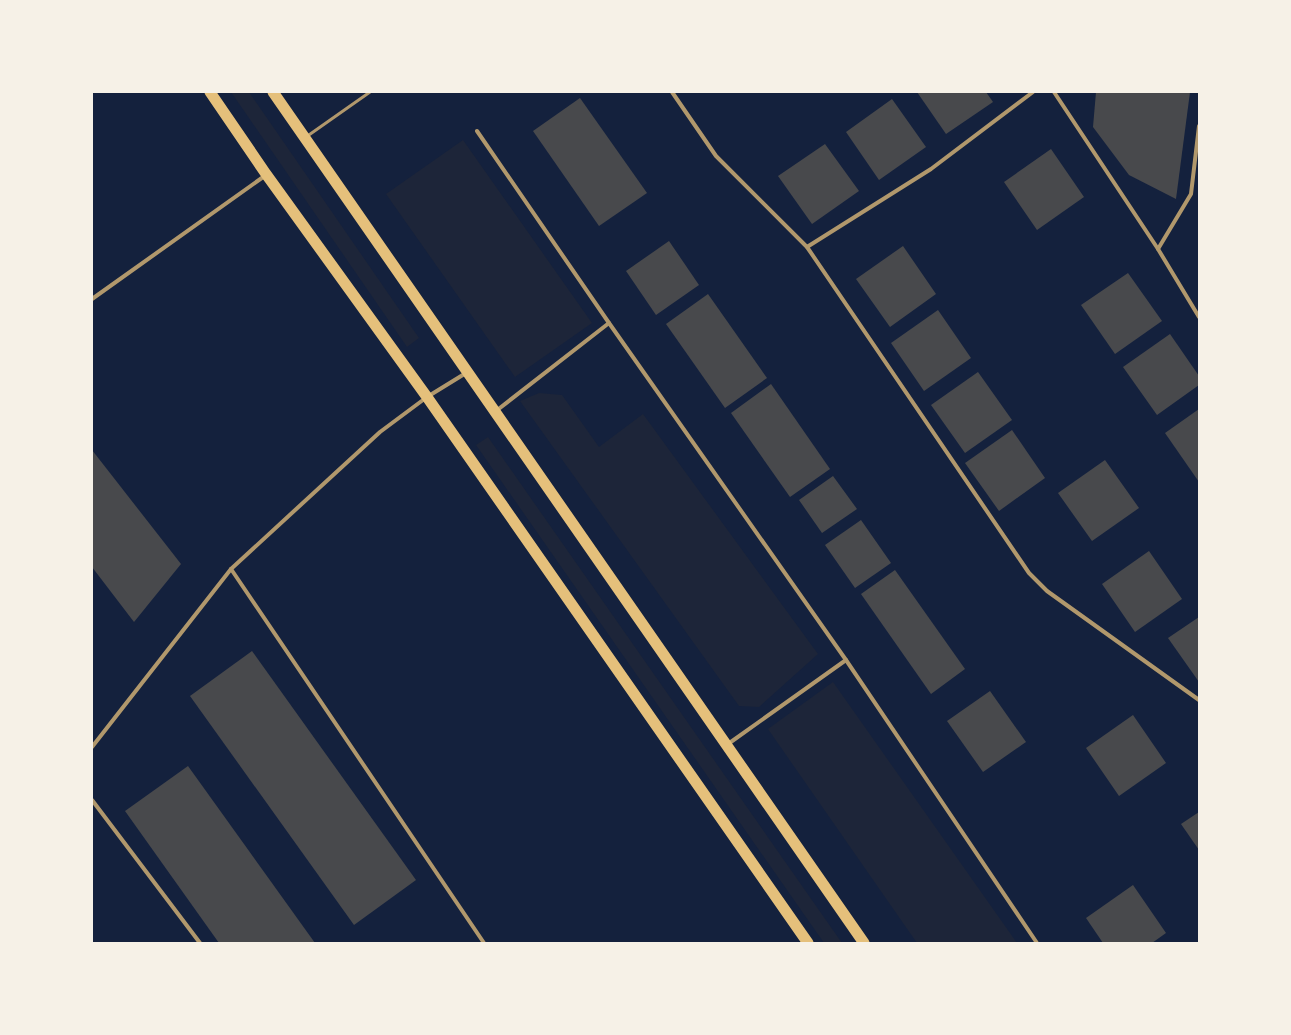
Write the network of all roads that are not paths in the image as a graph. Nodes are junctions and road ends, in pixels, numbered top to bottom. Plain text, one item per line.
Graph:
1 (210, 92) edge
2 (273, 92) edge
3 (370, 92) edge
4 (672, 92) edge
5 (1033, 92) edge
6 (1054, 92) edge
7 (1199, 126) edge
8 (477, 131) dead end
9 (305, 138) junction
10 (266, 174) junction
11 (807, 247) junction
12 (1158, 249) junction
13 (92, 299) edge
14 (1199, 317) edge
15 (609, 323) junction
16 (468, 372) junction
17 (427, 397) junction
18 (496, 412) junction
19 (232, 569) junction
20 (846, 660) junction
21 (1199, 700) edge
22 (726, 745) junction
23 (92, 747) edge
24 (92, 800) edge
25 (200, 943) edge
26 (484, 943) edge
27 (808, 943) edge
28 (864, 943) edge
29 (1037, 943) edge

1 - 10 highway
2 - 9 highway
3 - 9 lane
4 - 11 street
5 - 11 street
6 - 12 street
7 - 12 street
8 - 15 street
9 - 16 highway
10 - 13 street
10 - 17 highway
11 - 21 street
12 - 14 street
15 - 18 street
15 - 20 street
16 - 17 street
16 - 18 highway
17 - 19 street
17 - 27 highway
18 - 22 highway
19 - 23 street
19 - 26 street
20 - 22 street
20 - 29 street
22 - 28 highway
24 - 25 street

